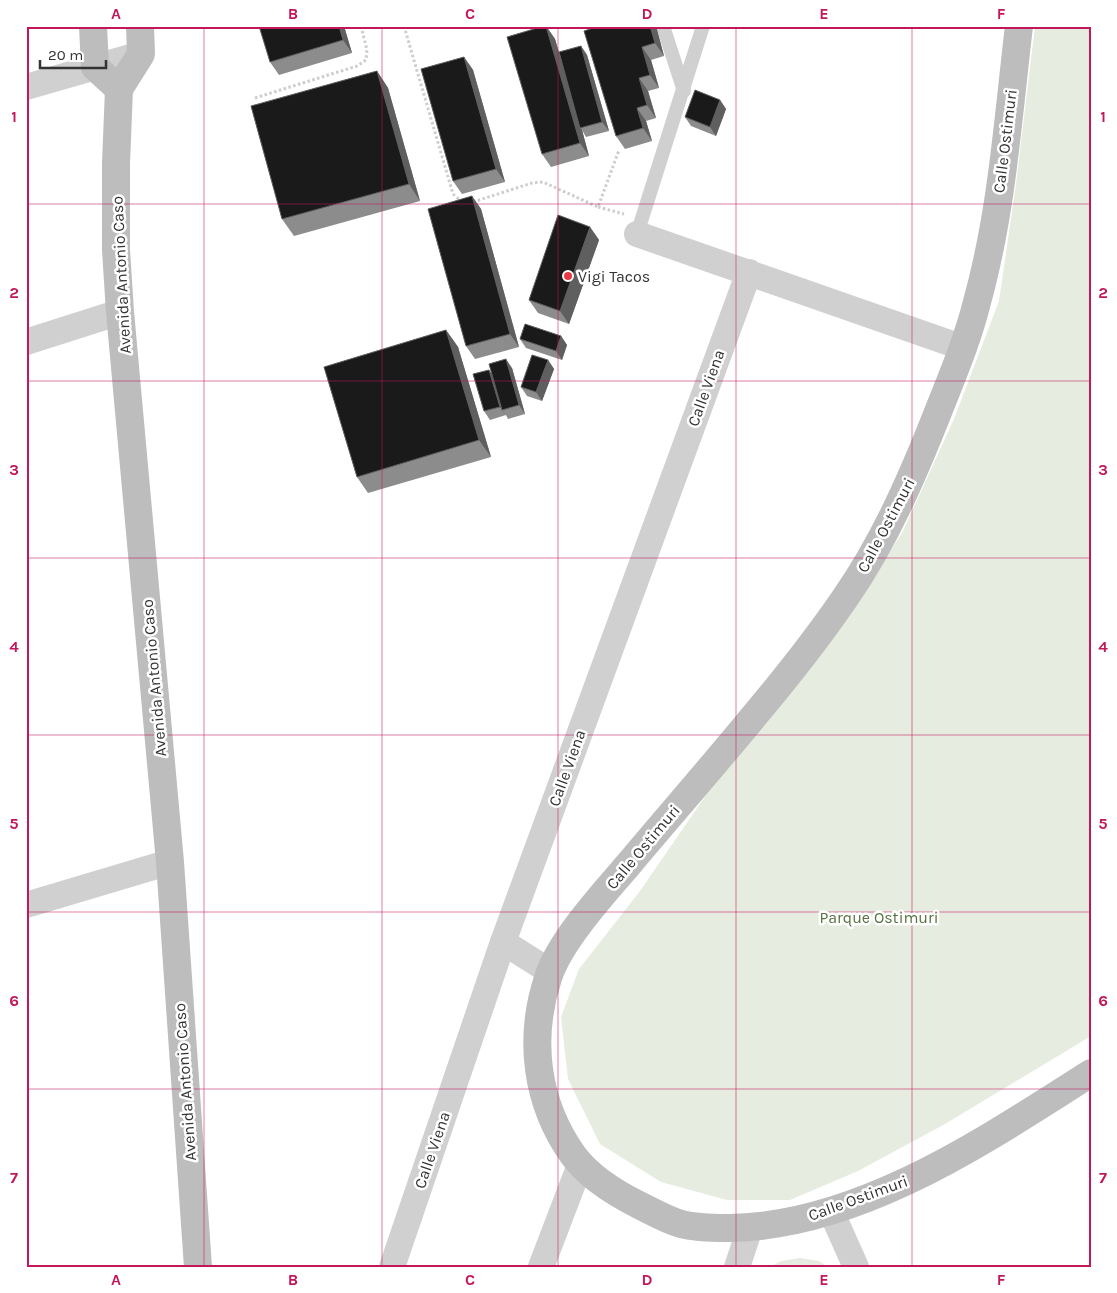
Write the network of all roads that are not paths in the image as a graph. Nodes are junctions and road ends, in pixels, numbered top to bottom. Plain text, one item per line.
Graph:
1 (93, 26) edge
2 (140, 26) edge
3 (663, 26) edge
4 (703, 26) edge
5 (1019, 26) edge
6 (141, 54) junction
7 (95, 67) junction
8 (26, 87) edge
9 (119, 89) junction
10 (684, 91) junction
11 (640, 227) joint
12 (749, 272) junction
13 (120, 312) junction
14 (26, 342) edge
15 (964, 348) junction
16 (170, 862) junction
17 (26, 906) edge
18 (503, 942) junction
19 (550, 971) junction
20 (1091, 1073) edge
21 (580, 1165) junction
22 (831, 1211) junction
23 (750, 1228) junction
24 (198, 1267) edge
25 (392, 1267) edge
26 (540, 1267) edge
27 (737, 1267) edge
28 (856, 1267) edge

1 - 7 street
2 - 6 street
3 - 10 lane
4 - 10 lane
5 - 15 street, Calle Ostimuri
6 - 7 street
6 - 9 street, Avenida Antonio Caso
7 - 8 street
7 - 9 street
9 - 13 street, Avenida Antonio Caso
10 - 11 lane
11 - 12 street
12 - 15 street
12 - 18 street, Calle Viena
13 - 14 street
13 - 16 street, Avenida Antonio Caso
15 - 19 street, Calle Ostimuri
16 - 17 street
16 - 24 street, Avenida Antonio Caso
18 - 19 street
18 - 25 street, Calle Viena
19 - 21 street, Calle Ostimuri
20 - 22 street, Calle Ostimuri
21 - 23 street, Calle Ostimuri
21 - 26 street
22 - 23 street, Calle Ostimuri
22 - 28 street
23 - 27 street

